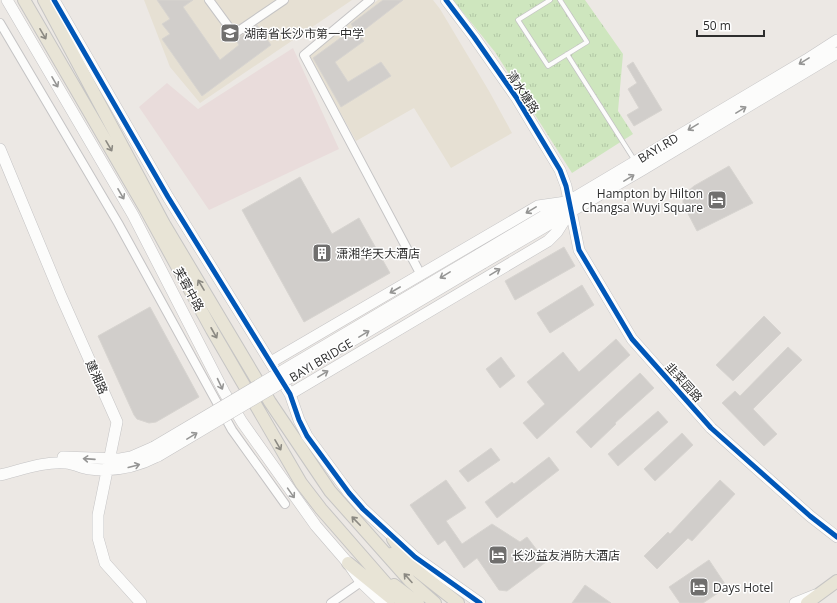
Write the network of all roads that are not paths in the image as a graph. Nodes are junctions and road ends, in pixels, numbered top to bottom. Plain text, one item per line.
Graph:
1 (8, 0) edge
2 (24, 0) edge
3 (44, 0) edge
4 (54, 0) edge
5 (209, 0) edge
6 (284, 0) edge
7 (370, 0) edge
8 (446, 0) edge
9 (550, 0) edge
10 (560, 0) edge
11 (0, 23) edge
12 (837, 40) edge
13 (837, 53) edge
14 (567, 54) junction
15 (0, 149) edge
16 (635, 162) junction
17 (569, 207) junction
18 (481, 259) joint
19 (421, 275) junction
20 (271, 362) junction
21 (290, 394) junction
22 (109, 465) junction
23 (0, 469) edge
24 (0, 475) edge
25 (284, 504) dead end
26 (837, 537) edge
27 (393, 539) junction
28 (384, 550) junction
29 (348, 563) junction
30 (411, 566) junction
31 (371, 567) junction
32 (837, 581) edge
33 (361, 582) junction
34 (811, 599) edge
35 (141, 603) edge
36 (331, 603) edge
37 (383, 603) edge
38 (397, 603) edge
39 (403, 603) edge
40 (418, 603) edge
41 (434, 603) edge
42 (458, 603) edge
43 (480, 603) edge
44 (795, 603) edge

1 -> 29 street
2 -> 31 main road, 芙蓉中路
28 -> 3 main road, 芙蓉中路
4 - 20 street
5 - 6 street
7 - 19 street
8 - 17 street, 清水塘路
9 - 14 lane
10 - 14 lane
11 - 25 street
12 -> 16 street, BAYI.RD
17 -> 13 street, BAYI.RD
14 - 16 lane
15 - 22 street, 建湘路
16 - 17 street, BAYI.RD
17 - 18 street, BAYI.RD
17 -> 19 street
21 -> 17 street
17 - 26 street, 韭菜园路
18 - 22 street, BAYI BRIDGE, bridge
19 -> 20 street
20 - 21 street
21 - 27 street
22 -> 23 street
22 - 24 street
22 - 35 street, 建湘路
27 - 30 main road
27 - 43 street
28 - 30 main road
41 -> 28 main road
29 - 33 street
29 - 38 main road
30 - 42 main road
31 - 39 main road
31 - 40 main road
32 - 34 main road
33 - 36 street
33 - 37 street
34 - 44 street

